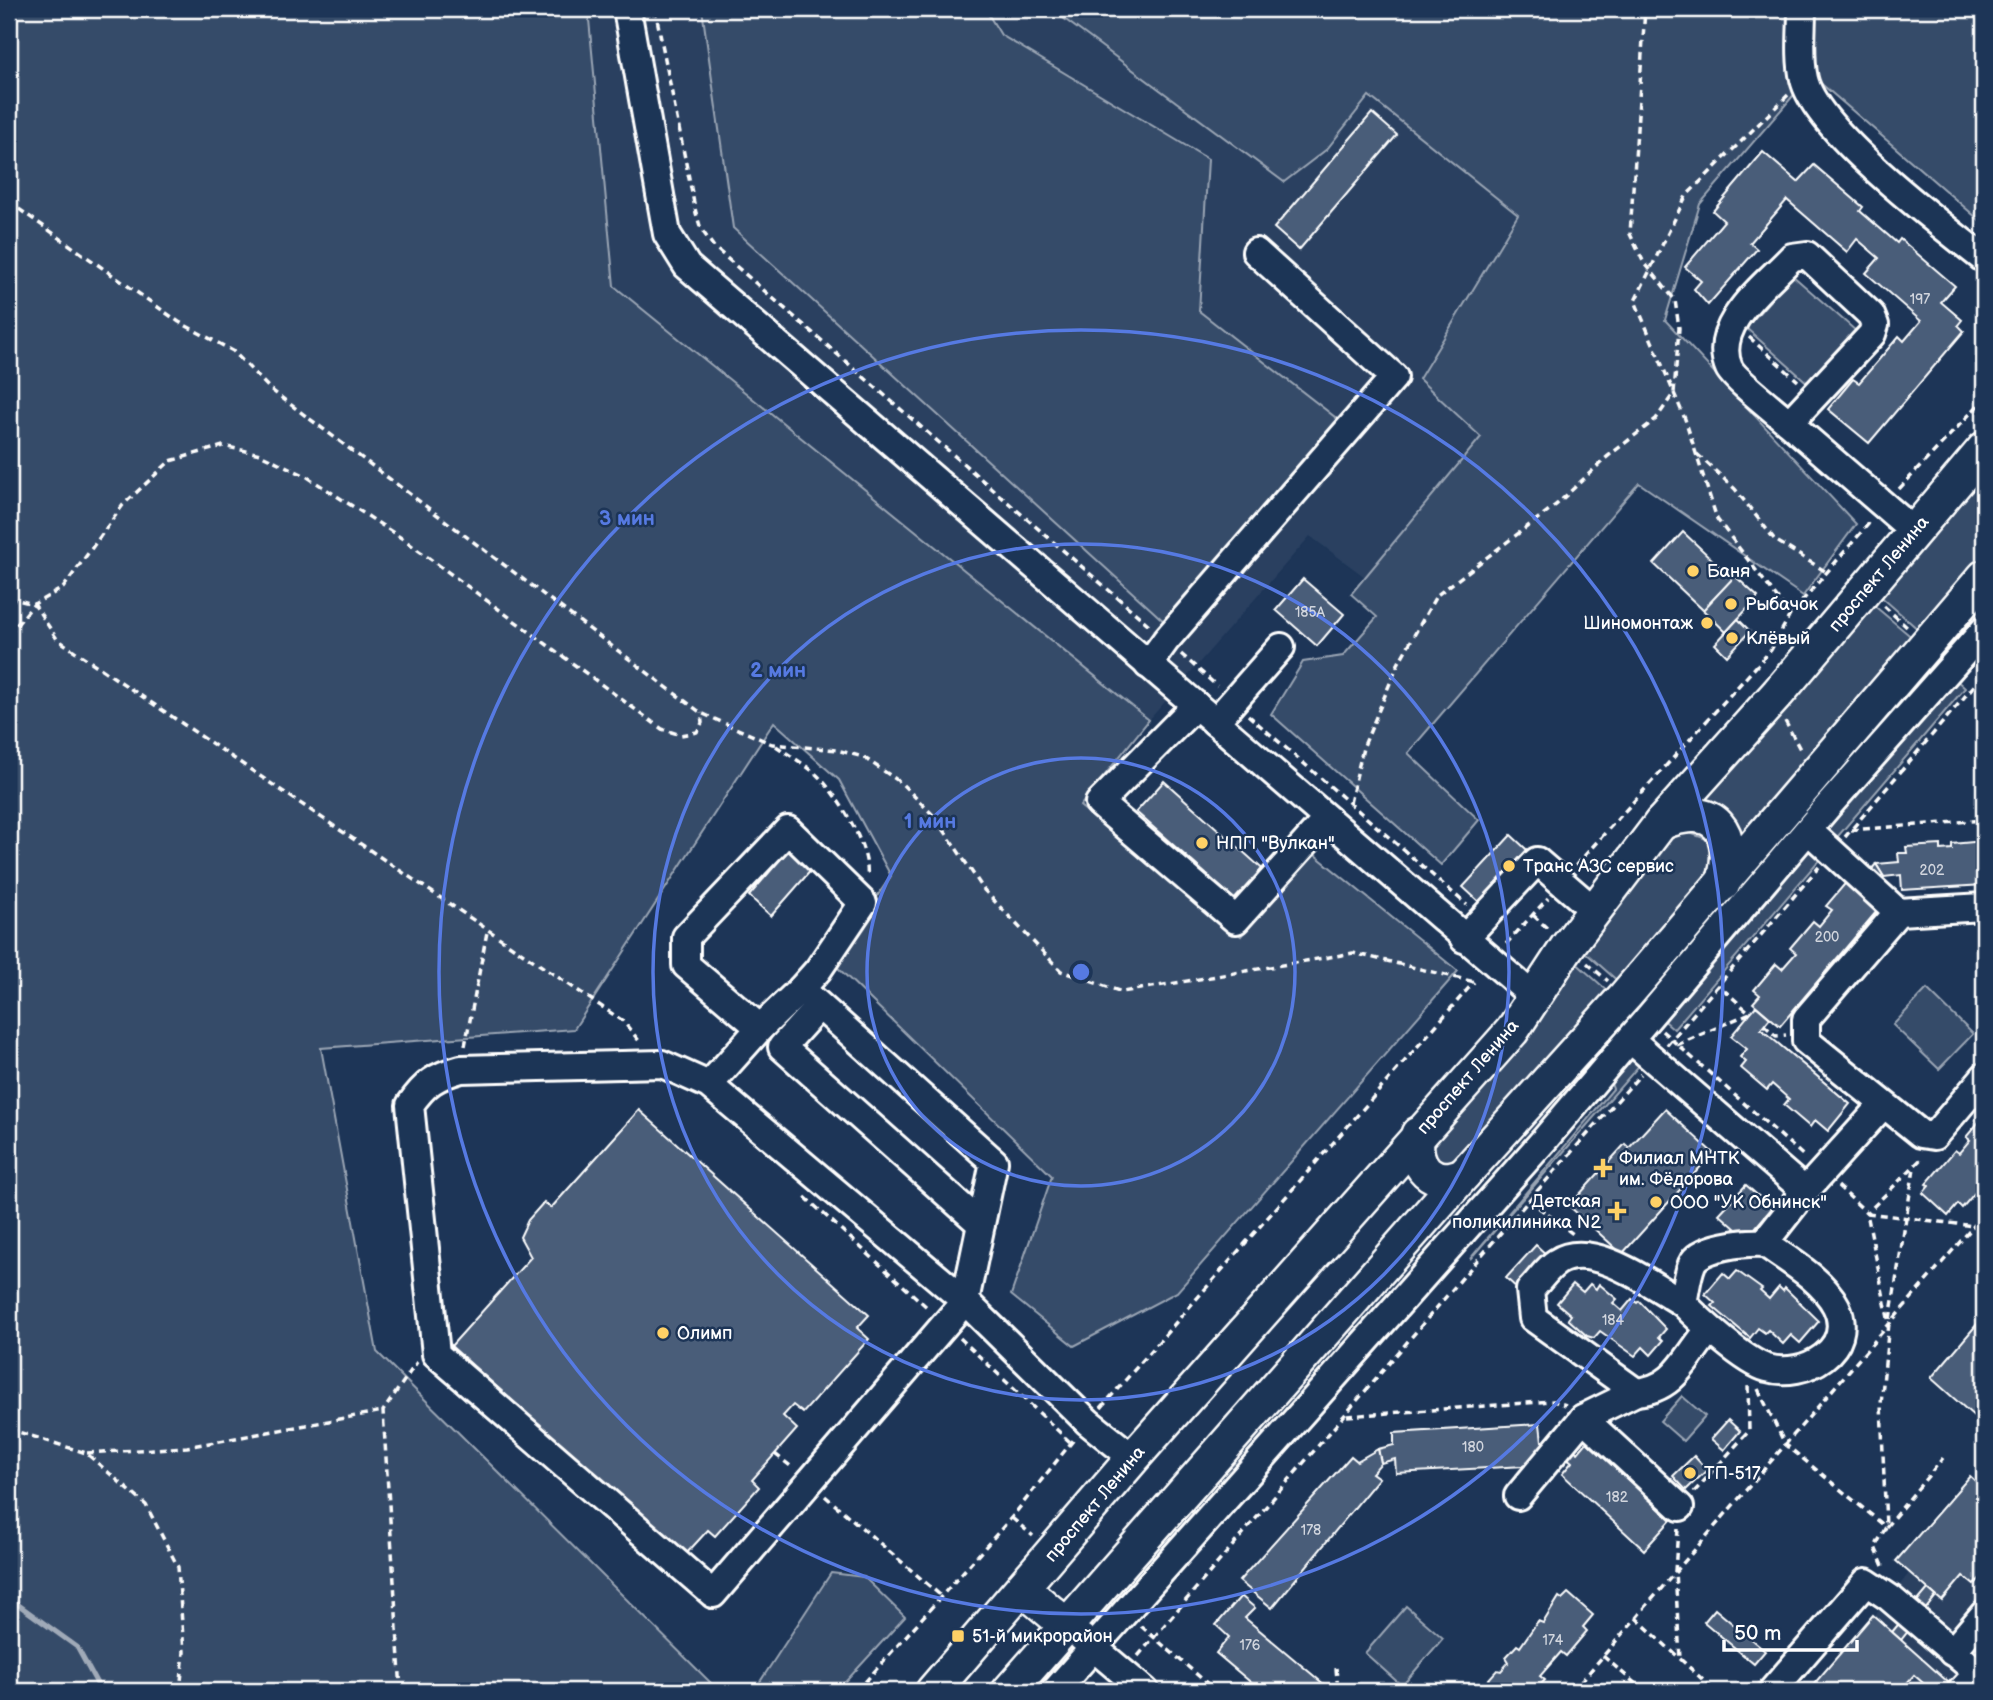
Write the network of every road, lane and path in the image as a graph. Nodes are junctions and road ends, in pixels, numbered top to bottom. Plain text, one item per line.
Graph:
1 (626, 9) edge
2 (654, 9) edge
3 (1645, 9) edge
4 (1802, 9) edge
5 (9, 202) edge
6 (1256, 252) dead end
7 (1984, 259) edge
8 (1731, 322) junction
9 (1814, 395) junction
10 (1984, 400) edge
11 (1789, 423) junction
12 (1984, 449) edge
13 (1696, 453) dead end
14 (1884, 505) junction
15 (1915, 532) junction
16 (1828, 573) junction
17 (1984, 577) edge
18 (9, 598) edge
19 (34, 604) junction
20 (1984, 630) edge
21 (9, 634) edge
22 (1166, 640) junction
23 (1281, 647) dead end
24 (1771, 650) junction
25 (1148, 665) junction
26 (1984, 674) edge
27 (1977, 682) junction
28 (1984, 688) edge
29 (1778, 693) junction
30 (1233, 701) junction
31 (701, 713) junction
32 (1206, 713) junction
33 (774, 744) junction
34 (1815, 775) junction
35 (1349, 803) junction
36 (1327, 819) junction
37 (1984, 820) edge
38 (1661, 823) junction
39 (1851, 830) junction
40 (1809, 831) junction
41 (1833, 851) junction
42 (1561, 882) junction
43 (1723, 884) junction
44 (863, 904) junction
45 (1984, 907) edge
46 (1595, 911) junction
47 (1898, 912) junction
48 (1533, 915) junction
49 (1483, 918) junction
50 (487, 932) junction
51 (1464, 939) junction
52 (1567, 947) junction
53 (1501, 950) junction
54 (1475, 982) junction
55 (1718, 985) junction
56 (1534, 997) junction
57 (810, 998) junction
58 (1637, 1007) junction
59 (760, 1028) junction
60 (1631, 1040) junction
61 (1671, 1040) junction
62 (1677, 1045) junction
63 (1654, 1060) junction
64 (662, 1064) junction
65 (461, 1069) junction
66 (1984, 1077) edge
67 (709, 1085) junction
68 (1883, 1105) junction
69 (1516, 1116) junction
70 (1418, 1134) junction
71 (1934, 1136) junction
72 (1545, 1139) junction
73 (1915, 1166) junction
74 (1464, 1174) junction
75 (1814, 1182) junction
76 (795, 1188) dead end
77 (1529, 1200) junction
78 (1867, 1213) junction
79 (1984, 1214) edge
80 (1905, 1217) junction
81 (981, 1224) junction
82 (1974, 1226) junction
83 (1764, 1243) junction
84 (1606, 1259) junction
85 (965, 1301) junction
86 (1683, 1303) junction
87 (1889, 1323) junction
88 (946, 1324) junction
89 (1709, 1330) junction
90 (423, 1354) dead end
91 (1748, 1363) junction
92 (1636, 1392) junction
93 (383, 1411) junction
94 (1588, 1415) junction
95 (1345, 1416) junction
96 (1088, 1422) junction
97 (9, 1429) edge
98 (1071, 1443) junction
99 (1785, 1444) junction
100 (86, 1453) junction
101 (775, 1454) dead end
102 (1133, 1458) junction
103 (1943, 1458) dead end
104 (796, 1471) dead end
105 (817, 1489) dead end
106 (1518, 1496) dead end
107 (1680, 1507) junction
108 (1886, 1527) junction
109 (1675, 1572) junction
110 (1022, 1588) junction
111 (1885, 1594) junction
112 (940, 1595) junction
113 (1984, 1614) edge
114 (1636, 1618) junction
115 (1066, 1625) junction
116 (1093, 1647) junction
117 (1952, 1652) junction
118 (1603, 1656) junction
119 (1680, 1659) junction
120 (1336, 1668) dead end
121 (1123, 1673) junction
122 (180, 1691) edge
123 (401, 1691) edge
124 (857, 1691) edge
125 (933, 1691) edge
126 (1009, 1691) edge
127 (1055, 1691) edge
128 (1144, 1691) edge
129 (1338, 1691) edge
130 (1573, 1691) edge
131 (1644, 1691) edge
132 (1715, 1691) edge
133 (1772, 1691) edge
134 (1962, 1691) edge

1 - 25 street
2 - 22 path
3 - 35 path
4 - 7 street
5 - 31 path
6 - 22 street
8 - 9 path
8 - 9 street
8 - 11 street
9 - 11 street
10 - 14 path
11 - 14 street
12 - 15 main road, проспект Ленина
13 - 16 path
14 - 15 street
14 - 16 path
15 - 29 main road, проспект Ленина
16 - 24 path
17 - 34 main road
18 - 19 path
19 - 21 path
19 - 31 path
19 - 50 path
20 - 40 street
22 - 25 street
22 - 30 path
23 - 30 street
24 - 29 path
24 - 42 path
25 - 32 street
26 - 27 path
27 - 28 path
27 - 39 path
29 - 34 path
29 - 38 main road, проспект Ленина
30 - 32 street
30 - 35 path
31 - 33 path
32 - 36 street
32 - 36 street
33 - 44 path
33 - 54 path
34 - 43 main road
35 - 49 path
36 - 51 street
37 - 39 path
38 - 43 main road
38 - 46 main road, проспект Ленина
39 - 41 path
40 - 41 street
40 - 58 street
41 - 47 street
41 - 55 path
42 - 46 street
42 - 48 path
42 - 49 street
43 - 58 main road
44 - 57 street
44 - 59 street
45 - 47 street
46 - 52 main road, проспект Ленина
47 - 68 street
48 - 52 path
48 - 53 path
49 - 51 street
49 - 53 path
50 - 64 path
50 - 65 path
51 - 53 street
52 - 56 main road, проспект Ленина
52 - 58 path
53 - 54 path
53 - 56 street
54 - 96 path
55 - 61 path
55 - 62 path
56 - 70 main road, проспект Ленина
57 - 59 street
57 - 81 street
57 - 81 street
58 - 60 street
58 - 61 path
58 - 69 main road
59 - 67 street
60 - 63 street
60 - 72 street
61 - 62 path
61 - 63 path
62 - 75 path
63 - 75 street
63 - 77 path
64 - 65 street
64 - 67 street
65 - 88 street
66 - 71 street
67 - 85 street
68 - 71 street
68 - 75 street
69 - 72 street
69 - 74 main road
70 - 74 main road
70 - 102 main road, проспект Ленина
71 - 73 path
72 - 116 street
73 - 78 path
73 - 80 path
74 - 115 main road
75 - 78 path
75 - 83 street
76 - 88 path
77 - 84 path
77 - 95 path
78 - 80 path
78 - 87 path
79 - 82 path
80 - 82 path
80 - 87 path
81 - 85 street
82 - 87 path
83 - 86 street
83 - 91 street
84 - 86 street
84 - 92 street
85 - 88 street
85 - 96 street
86 - 89 street
87 - 99 path
87 - 108 path
88 - 98 path
89 - 91 street
89 - 92 street
90 - 93 path
91 - 99 path
91 - 107 path
92 - 94 street
93 - 100 path
93 - 123 path
94 - 95 path
94 - 106 street
94 - 107 street
95 - 121 path
96 - 98 path
96 - 102 street
97 - 100 path
98 - 112 path
99 - 108 path
99 - 109 path
100 - 122 path
101 - 104 path
102 - 110 main road, проспект Ленина
103 - 108 path
105 - 112 path
107 - 109 path
108 - 111 path
109 - 114 path
109 - 119 path
110 - 115 main road
110 - 125 main road, проспект Ленина
111 - 117 street
111 - 133 street
112 - 124 path
113 - 117 street
114 - 118 path
114 - 119 path
115 - 116 street
115 - 126 main road
116 - 121 street
116 - 127 street
117 - 134 street
118 - 130 path
118 - 131 path
119 - 132 path
120 - 129 path
121 - 128 street

